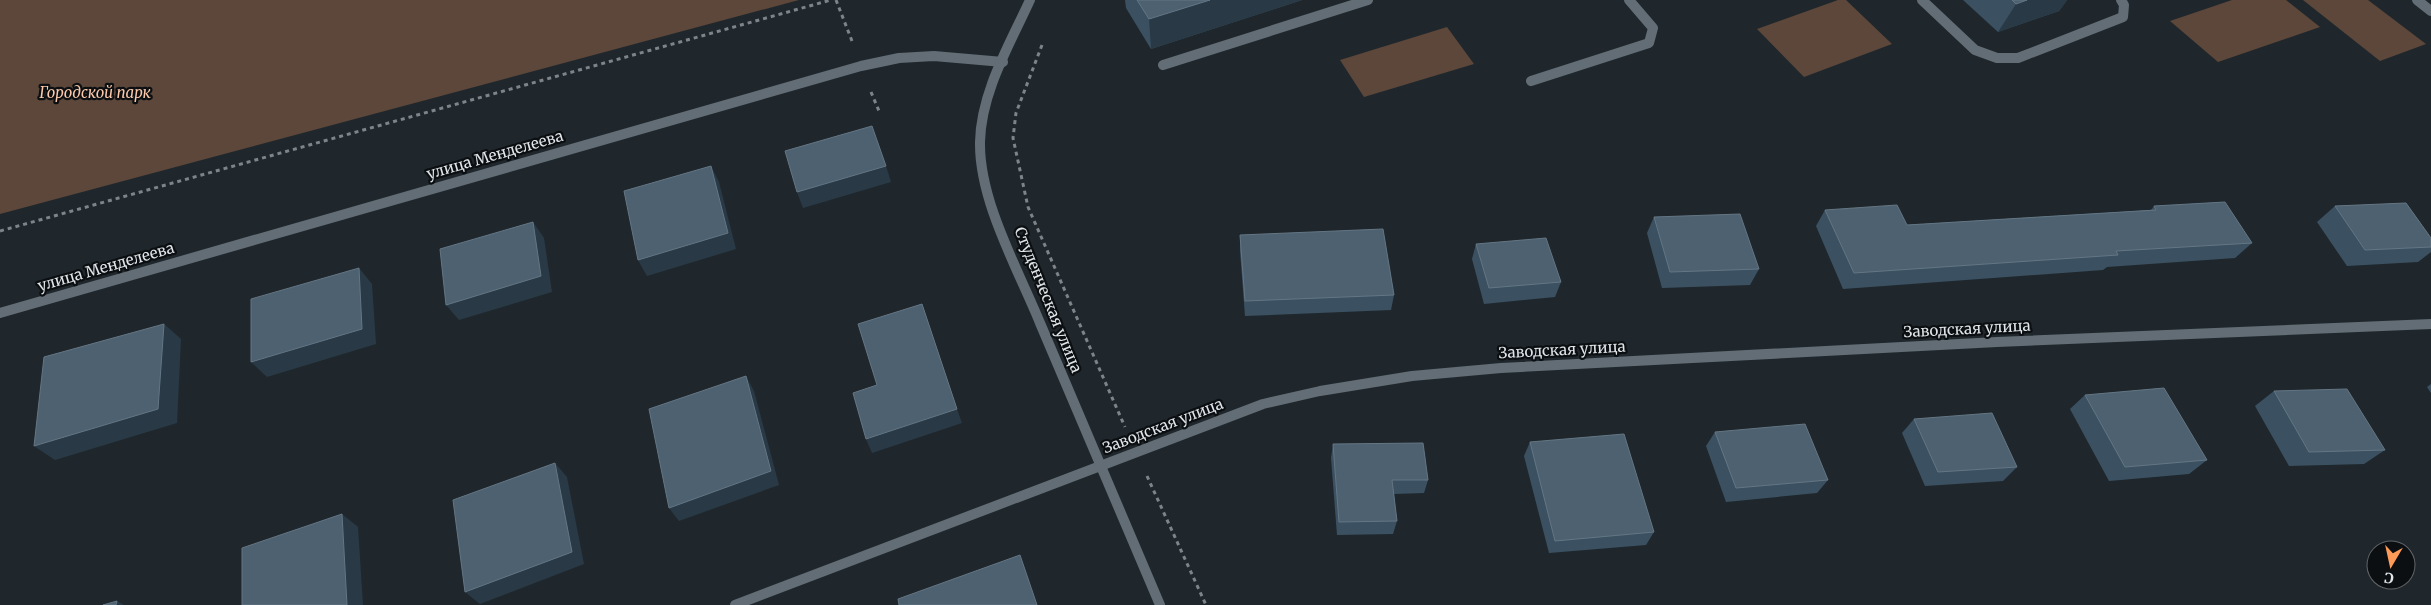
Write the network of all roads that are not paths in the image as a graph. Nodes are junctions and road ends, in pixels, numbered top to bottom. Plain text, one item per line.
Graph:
1 (1030, 0) edge
2 (1368, 0) edge
3 (1629, 0) edge
4 (1922, 0) edge
5 (2121, 0) edge
6 (2417, 0) edge
7 (2431, 10) edge
8 (1003, 62) junction
9 (1163, 65) dead end
10 (1532, 81) dead end
11 (0, 313) edge
12 (2431, 324) edge
13 (1101, 465) junction
14 (734, 605) edge
15 (1160, 605) edge

1 - 8 street, Студенческая улица
2 - 9 street
3 - 10 street
4 - 5 street
6 - 7 street
8 - 11 street, улица Менделеева
8 - 13 street, Студенческая улица
12 - 13 street, Заводская улица
13 - 14 street, Заводская улица
13 - 15 street, Студенческая улица

